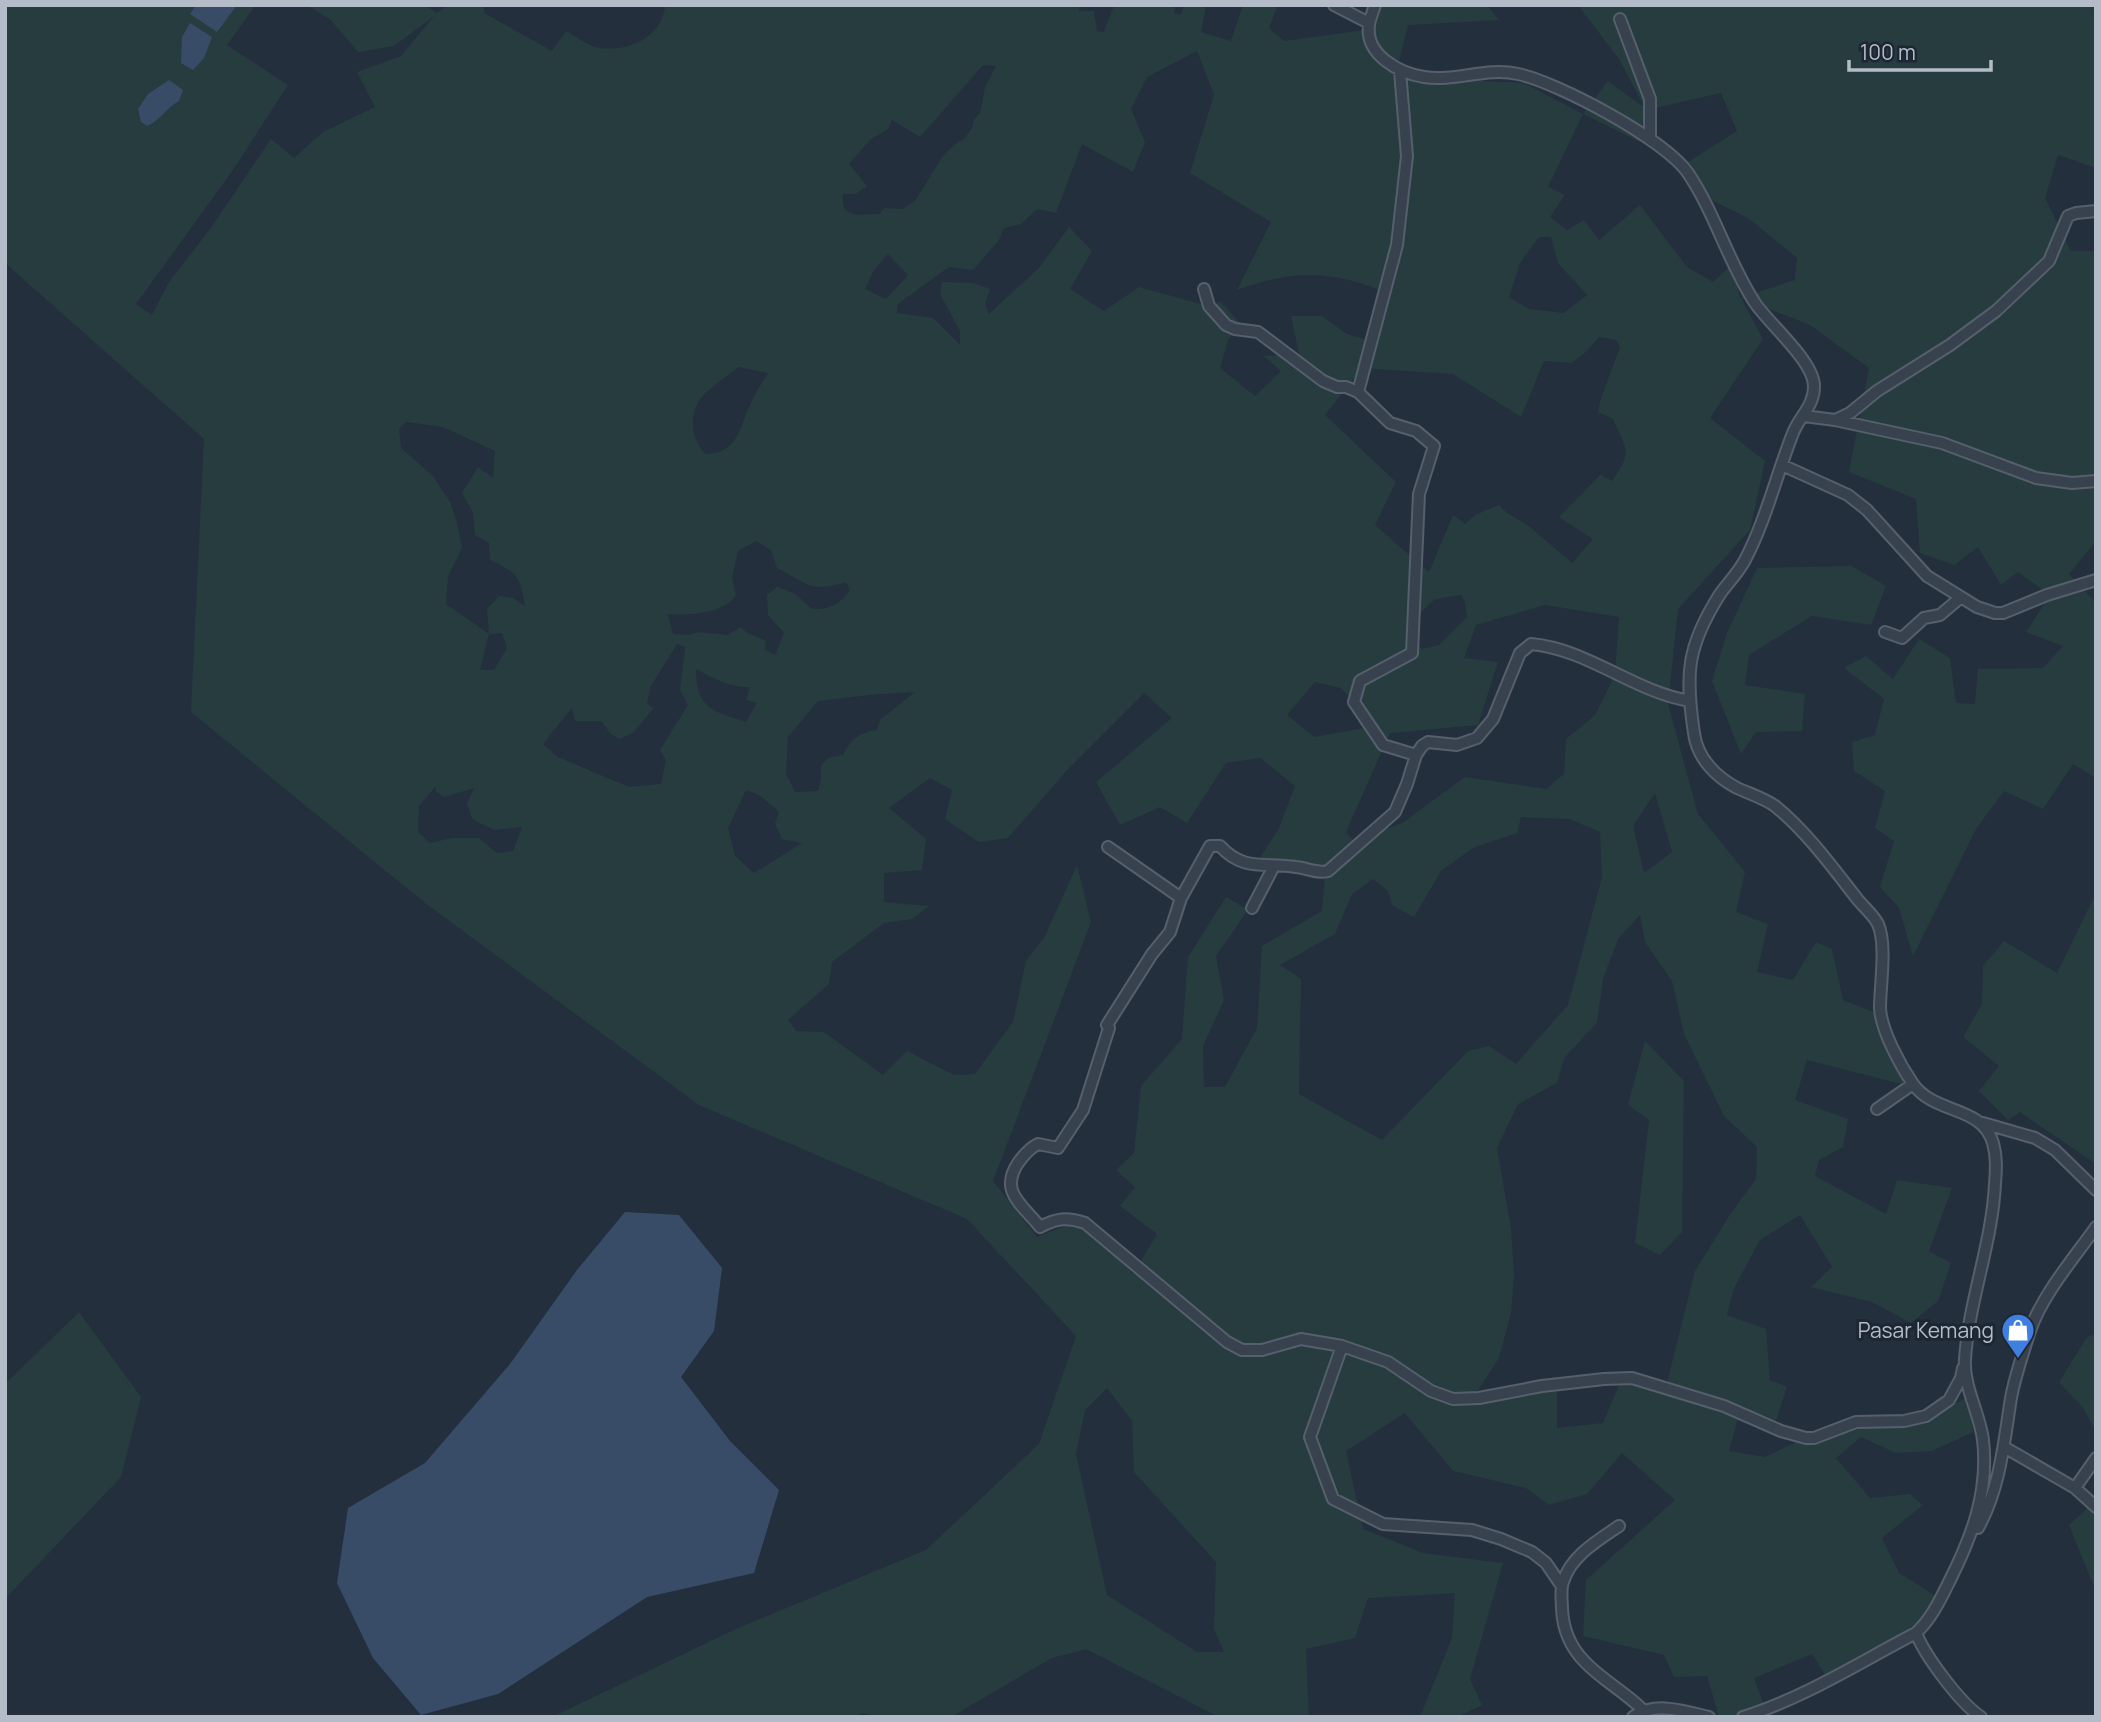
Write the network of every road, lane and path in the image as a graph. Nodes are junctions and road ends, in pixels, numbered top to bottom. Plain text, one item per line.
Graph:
1 (1334, 5) edge
2 (1376, 5) edge
3 (1620, 19) dead end
4 (1369, 23) junction
5 (1400, 71) junction
6 (1650, 138) junction
7 (2096, 211) edge
8 (1204, 289) dead end
9 (1358, 392) junction
10 (1804, 416) junction
11 (1835, 420) junction
12 (1782, 465) junction
13 (2096, 481) edge
14 (2096, 580) edge
15 (1960, 598) junction
16 (1885, 632) dead end
17 (1690, 701) junction
18 (1416, 755) junction
19 (1108, 847) dead end
20 (1274, 866) junction
21 (1181, 898) junction
22 (1252, 908) dead end
23 (1913, 1084) junction
24 (1877, 1109) dead end
25 (1983, 1123) junction
26 (2096, 1190) edge
27 (2096, 1227) edge
28 (1342, 1346) junction
29 (1964, 1365) junction
30 (2004, 1447) junction
31 (2096, 1458) edge
32 (2075, 1488) junction
33 (2096, 1507) edge
34 (1619, 1526) dead end
35 (1969, 1542) junction
36 (1561, 1585) junction
37 (1916, 1633) junction
38 (1643, 1710) junction
39 (1633, 1717) edge
40 (1709, 1717) edge
41 (1743, 1717) edge
42 (1981, 1717) edge

1 - 4 street
2 - 4 street
3 - 6 street
4 - 5 street
5 - 6 street
5 - 9 street
6 - 10 street
7 - 11 street
8 - 9 street
9 - 18 street
10 - 11 street
10 - 12 street
11 - 13 street
12 - 15 street
12 - 17 street
14 - 15 street
15 - 16 street
17 - 18 street
17 - 23 street
18 - 20 street
19 - 21 street
20 - 21 street
20 - 22 street
21 - 28 street
23 - 24 street
23 - 25 street
25 - 26 street
25 - 29 street
27 - 30 street
28 - 29 street
28 - 36 street
29 - 35 street
30 - 32 street
30 - 35 street
31 - 32 street
32 - 33 street
34 - 36 street
35 - 37 street
36 - 38 street
37 - 41 street
37 - 42 street
38 - 39 street
38 - 40 street

